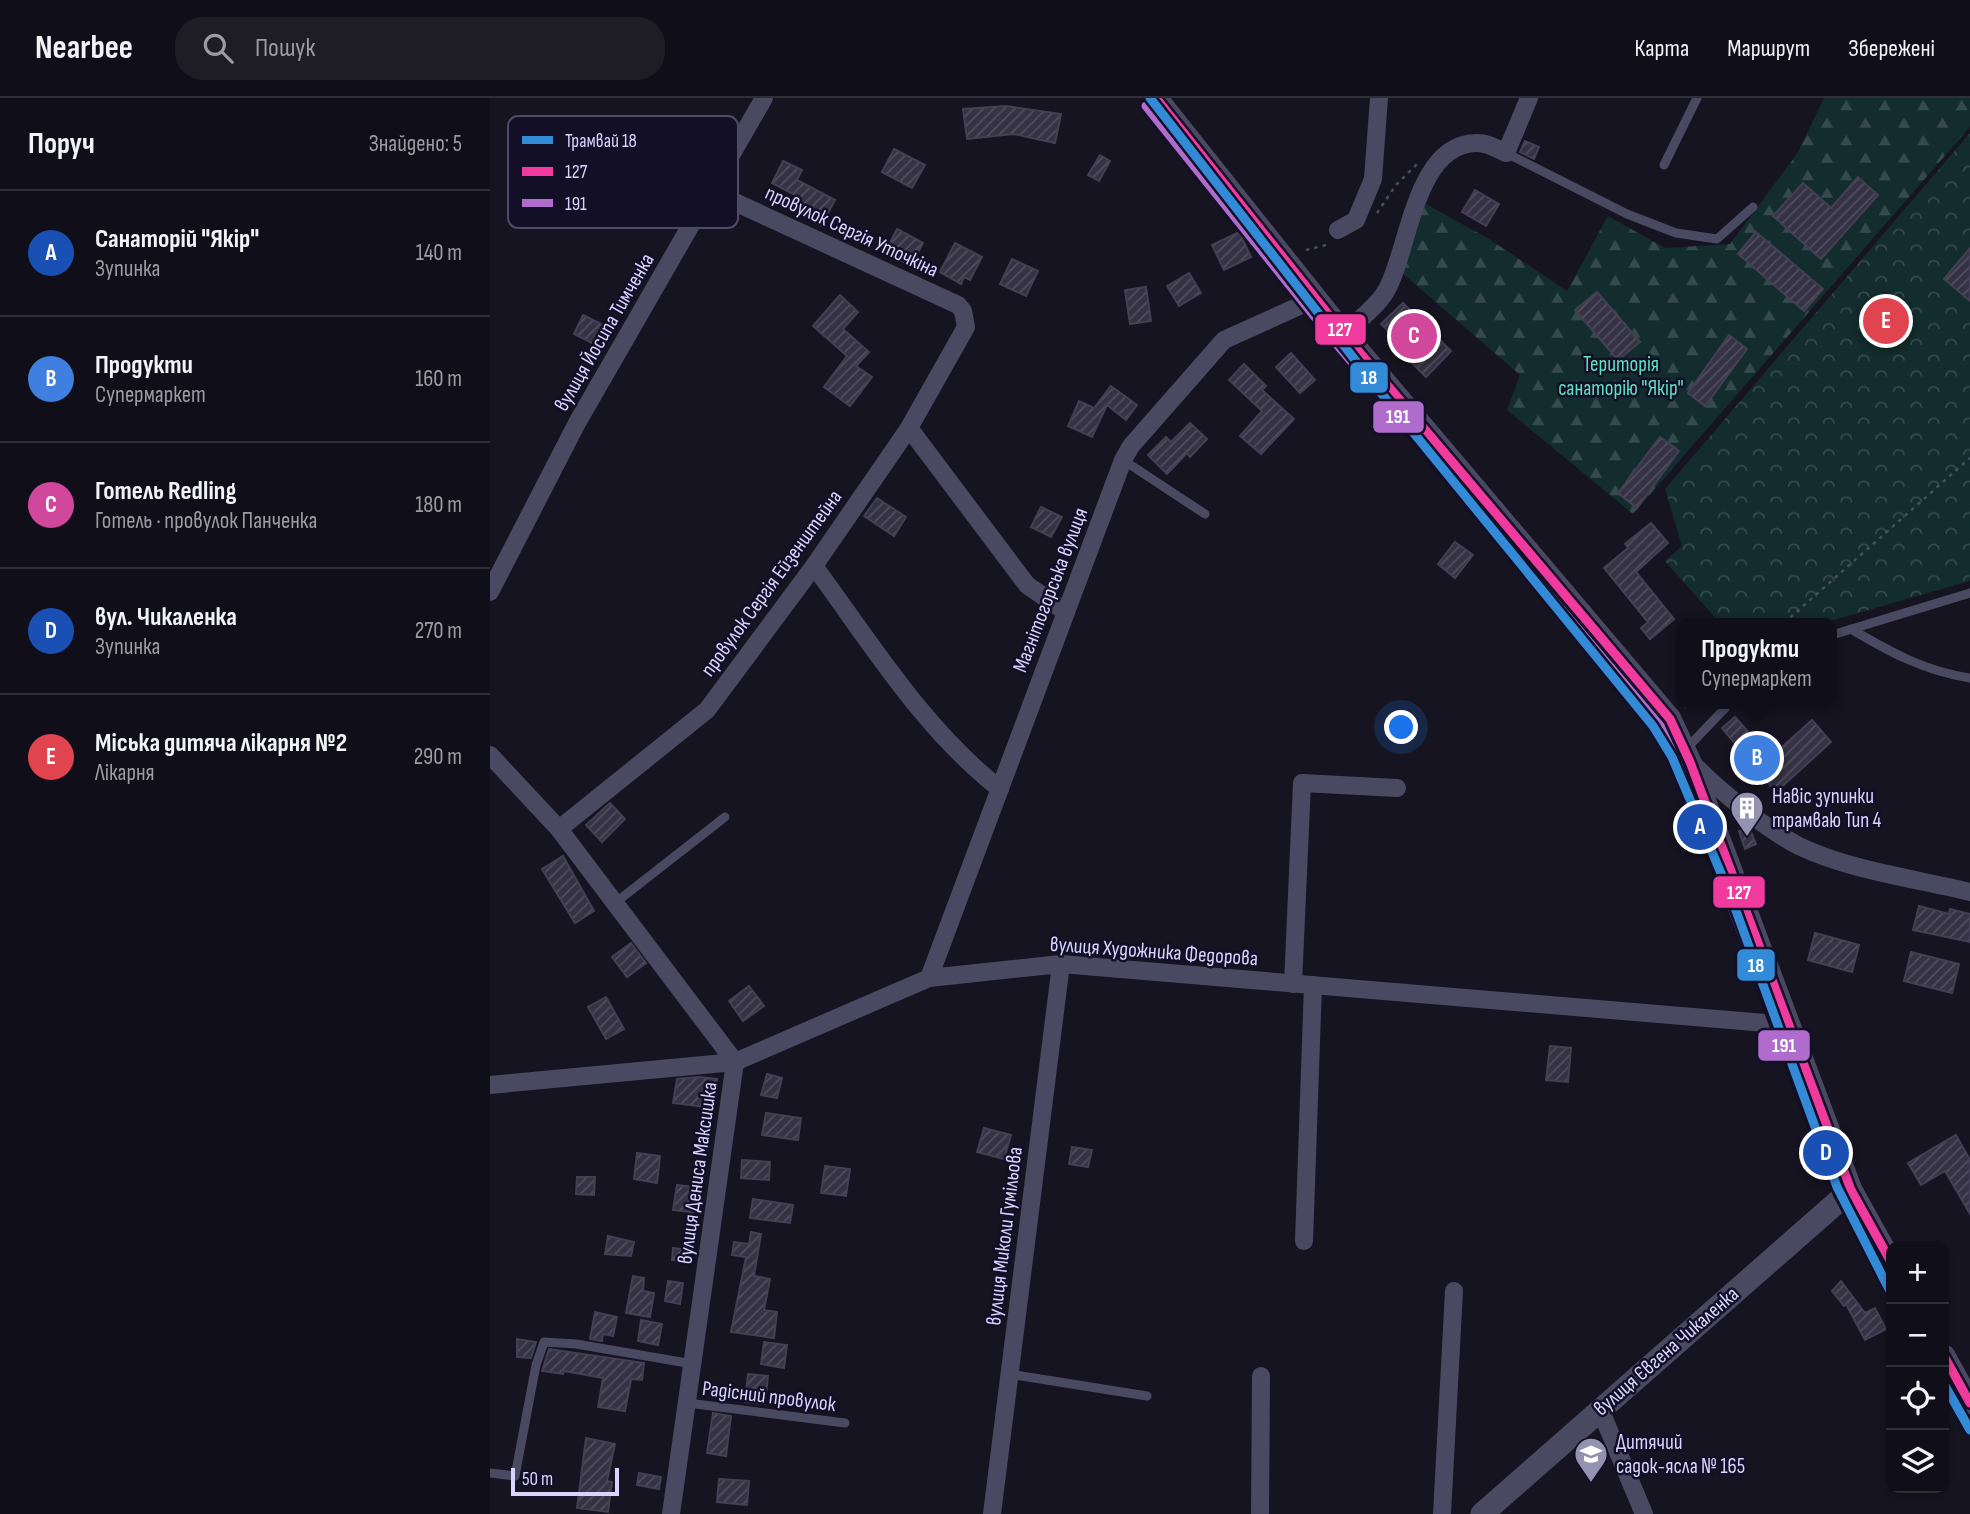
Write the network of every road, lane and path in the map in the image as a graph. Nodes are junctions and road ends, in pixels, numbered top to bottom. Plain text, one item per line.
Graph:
1 (764, 98) edge
2 (1156, 98) edge
3 (1379, 98) edge
4 (1529, 98) edge
5 (1696, 98) edge
6 (738, 146) edge
7 (1506, 153) junction
8 (1422, 158) dead end
9 (1664, 165) dead end
10 (738, 204) edge
11 (1753, 207) dead end
12 (1373, 219) dead end
13 (692, 228) edge
14 (1339, 236) joint
15 (1306, 250) dead end
16 (1317, 298) junction
17 (966, 319) joint
18 (1344, 334) junction
19 (909, 428) junction
20 (1970, 458) edge
21 (1123, 460) junction
22 (1205, 514) dead end
23 (814, 566) junction
24 (490, 592) edge
25 (1970, 593) edge
26 (1066, 612) junction
27 (1790, 618) edge
28 (1851, 629) junction
29 (1837, 633) edge
30 (1970, 678) edge
31 (1725, 709) edge
32 (490, 755) edge
33 (1687, 756) junction
34 (1397, 788) dead end
35 (1000, 789) junction
36 (725, 817) dead end
37 (559, 829) junction
38 (1970, 892) edge
39 (615, 903) junction
40 (1061, 964) junction
41 (929, 978) junction
42 (1293, 984) junction
43 (1314, 985) junction
44 (1790, 1025) junction
45 (736, 1062) junction
46 (490, 1085) edge
47 (1851, 1189) junction
48 (1304, 1241) dead end
49 (1886, 1253) edge
50 (1454, 1291) dead end
51 (693, 1364) junction
52 (1949, 1365) edge
53 (1009, 1374) junction
54 (1261, 1376) dead end
55 (1147, 1396) dead end
56 (688, 1403) junction
57 (1970, 1403) edge
58 (1600, 1409) junction
59 (845, 1423) dead end
60 (490, 1473) edge
61 (671, 1514) edge
62 (992, 1514) edge
63 (1260, 1514) edge
64 (1442, 1514) edge
65 (1482, 1514) edge
66 (1644, 1514) edge

1 - 6 street, вулиця Йосипа Тимченка
2 - 16 street
3 - 14 street
4 - 7 street
5 - 9 lane
7 - 11 lane
7 - 18 street
8 - 12 path
10 - 17 street, провулок Сергія Уточкіна
13 - 24 street, вулиця Йосипа Тимченка
14 - 15 path
16 - 18 street
16 - 21 street, Магнітогорська вулиця
17 - 19 street, провулок Сергія Ейзенштейна
18 - 33 street
19 - 23 street, провулок Сергія Ейзенштейна
19 - 26 street
20 - 27 path
21 - 22 lane
21 - 26 street, Магнітогорська вулиця
23 - 35 street
23 - 37 street, провулок Сергія Ейзенштейна
25 - 28 lane
26 - 35 street, Магнітогорська вулиця
28 - 29 lane
28 - 30 lane
31 - 33 lane
32 - 37 street, вулиця Дениса Максишка
33 - 38 street
33 - 44 street
34 - 42 street
35 - 41 street, Магнітогорська вулиця
36 - 39 lane
37 - 39 street, вулиця Дениса Максишка
39 - 45 street, вулиця Дениса Максишка
40 - 41 street, вулиця Художника Федорова
40 - 42 street, вулиця Художника Федорова
40 - 53 street, вулиця Миколи Гумільова
41 - 45 street, вулиця Художника Федорова
42 - 43 street, вулиця Художника Федорова
43 - 44 street, вулиця Художника Федорова
43 - 48 street
44 - 47 street
45 - 46 street, вулиця Художника Федорова
45 - 51 street, вулиця Дениса Максишка
47 - 49 street
47 - 58 street, вулиця Євгена Чикаленка
50 - 64 street
51 - 56 street, вулиця Дениса Максишка
51 - 60 lane
52 - 57 street
53 - 55 lane
53 - 62 street, вулиця Миколи Гумільова
54 - 63 street
56 - 59 lane, Радісний провулок
56 - 61 street, вулиця Дениса Максишка
58 - 65 street, вулиця Євгена Чикаленка
58 - 66 street

